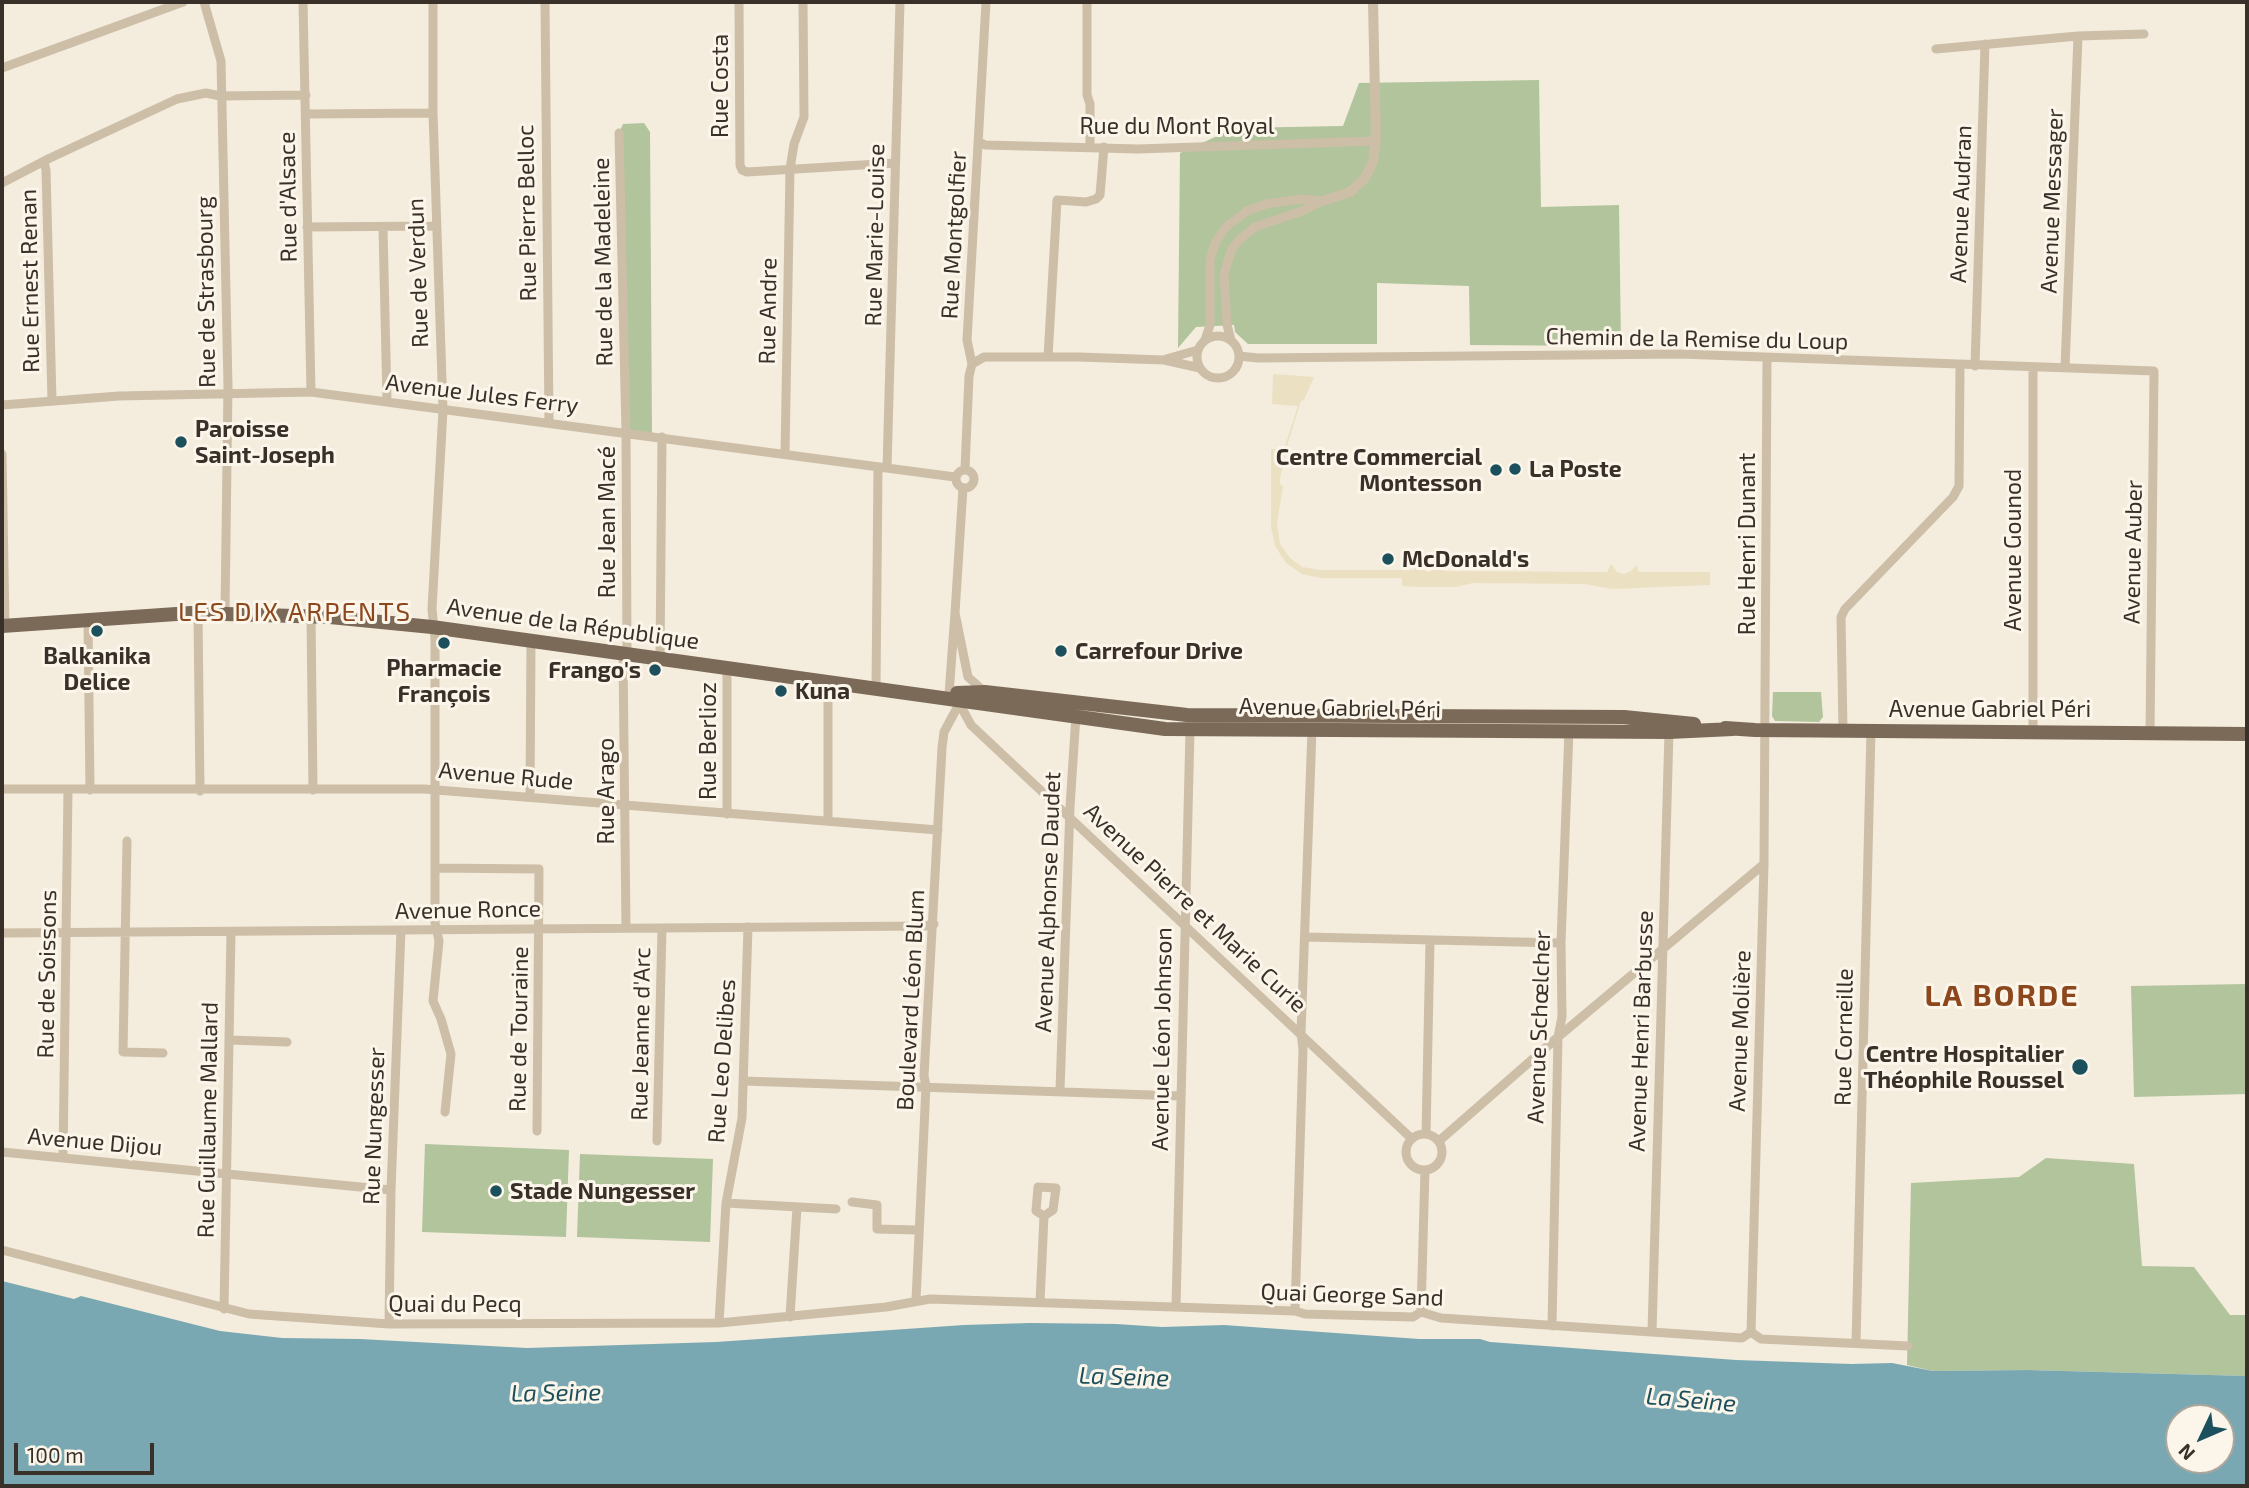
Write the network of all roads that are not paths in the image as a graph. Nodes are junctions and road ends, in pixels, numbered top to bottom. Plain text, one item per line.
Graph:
1 (183, 2) edge
2 (204, 2) edge
3 (303, 2) edge
4 (433, 2) edge
5 (545, 2) edge
6 (738, 2) edge
7 (803, 2) edge
8 (900, 2) edge
9 (986, 2) edge
10 (1087, 2) edge
11 (1373, 2) edge
12 (2144, 34) dead end
13 (2078, 36) junction
14 (1985, 44) junction
15 (1936, 48) dead end
16 (2, 68) edge
17 (306, 95) junction
18 (220, 96) junction
19 (433, 113) junction
20 (307, 114) junction
21 (619, 133) dead end
22 (1376, 141) junction
23 (979, 142) junction
24 (1090, 146) junction
25 (1104, 147) junction
26 (44, 162) junction
27 (895, 163) junction
28 (790, 169) junction
29 (2, 183) edge
30 (1322, 201) junction
31 (435, 226) junction
32 (307, 228) junction
33 (383, 228) junction
34 (1205, 340) junction
35 (1231, 340) junction
36 (1198, 350) junction
37 (1239, 356) junction
38 (1048, 357) junction
39 (1767, 358) junction
40 (1164, 359) junction
41 (972, 364) junction
42 (1960, 365) junction
43 (1975, 366) junction
44 (2033, 367) junction
45 (1200, 368) junction
46 (2065, 368) junction
47 (2154, 371) joint
48 (310, 392) junction
49 (228, 395) junction
50 (51, 400) junction
51 (387, 401) junction
52 (2, 405) edge
53 (443, 411) junction
54 (549, 423) junction
55 (626, 432) junction
56 (662, 437) junction
57 (2, 454) edge
58 (785, 454) junction
59 (883, 468) junction
60 (965, 469) junction
61 (956, 477) junction
62 (963, 488) junction
63 (225, 612) junction
64 (198, 613) junction
65 (955, 613) junction
66 (312, 615) junction
67 (88, 618) junction
68 (4, 625) edge
69 (432, 627) junction
70 (531, 641) junction
71 (625, 654) junction
72 (660, 659) junction
73 (727, 668) junction
74 (828, 682) junction
75 (876, 689) junction
76 (985, 692) junction
77 (953, 700) junction
78 (1076, 715) junction
79 (971, 725) junction
80 (1733, 729) junction
81 (1190, 730) junction
82 (1312, 730) junction
83 (1569, 730) junction
84 (1765, 730) junction
85 (1843, 730) junction
86 (1871, 731) junction
87 (944, 732) junction
88 (1669, 732) junction
89 (2033, 732) junction
90 (2150, 733) junction
91 (2247, 734) edge
92 (2, 789) edge
93 (68, 790) junction
94 (90, 790) junction
95 (313, 790) junction
96 (434, 790) junction
97 (200, 791) junction
98 (530, 797) junction
99 (626, 806) junction
100 (727, 814) junction
101 (1069, 818) junction
102 (828, 821) junction
103 (938, 831) junction
104 (127, 841) dead end
105 (1764, 864) junction
106 (435, 868) junction
107 (934, 924) junction
108 (1185, 925) junction
109 (540, 928) junction
110 (626, 928) junction
111 (662, 928) junction
112 (748, 928) junction
113 (435, 929) junction
114 (401, 930) junction
115 (125, 932) junction
116 (2, 933) edge
117 (67, 933) junction
118 (231, 933) junction
119 (1306, 937) junction
120 (1430, 941) junction
121 (1561, 943) junction
122 (1662, 950) junction
123 (1301, 1034) junction
124 (1558, 1037) junction
125 (230, 1040) junction
126 (287, 1042) dead end
127 (163, 1053) dead end
128 (744, 1081) junction
129 (926, 1086) junction
130 (1060, 1090) junction
131 (1180, 1096) junction
132 (445, 1112) dead end
133 (537, 1131) dead end
134 (1426, 1134) junction
135 (1412, 1139) junction
136 (657, 1141) dead end
137 (1439, 1141) junction
138 (2, 1152) edge
139 (63, 1158) junction
140 (1424, 1170) junction
141 (226, 1174) junction
142 (391, 1190) junction
143 (852, 1202) dead end
144 (726, 1203) junction
145 (797, 1207) junction
146 (836, 1209) dead end
147 (1044, 1216) dead end
148 (918, 1230) junction
149 (2, 1250) edge
150 (916, 1300) junction
151 (1040, 1302) junction
152 (1176, 1307) junction
153 (224, 1309) junction
154 (1295, 1311) junction
155 (1421, 1312) junction
156 (790, 1317) junction
157 (719, 1323) junction
158 (389, 1324) junction
159 (1552, 1326) junction
160 (1652, 1332) junction
161 (1751, 1332) junction
162 (1856, 1343) junction
163 (1908, 1346) dead end

1 - 16 street
2 - 18 street, Rue de Strasbourg
3 - 17 street, Rue d'Alsace
4 - 19 street, Rue de Verdun
5 - 54 street, Rue Pierre Belloc
6 - 28 street, Rue Costa
7 - 28 street, Rue Andre
8 - 27 street, Rue Marie-Louise
9 - 23 street, Rue Montgolfier
10 - 24 street
11 - 22 street
12 - 13 street
13 - 14 street
13 - 46 street, Avenue Messager
14 - 15 street
14 - 43 street, Avenue Audran
17 - 18 street
17 - 20 street, Rue d'Alsace
18 - 26 street
18 - 49 street, Rue de Strasbourg
19 - 20 street
19 - 31 street, Rue de Verdun
20 - 32 street, Rue d'Alsace
21 - 55 street, Rue de la Madeleine
22 - 25 street, Rue du Mont Royal
22 - 30 street
23 - 24 street, Rue du Mont Royal
23 - 41 street, Rue Montgolfier
24 - 25 street, Rue du Mont Royal
25 - 38 street
26 - 29 street
26 - 50 street, Rue Ernest Renan
27 - 28 street
27 - 59 street, Rue Marie-Louise
28 - 58 street, Rue Andre
30 - 34 street
30 - 35 street
31 - 33 street
31 - 53 street, Rue de Verdun
32 - 33 street
32 - 48 street, Rue d'Alsace
33 - 51 street
34 - 35 street
34 - 36 street
35 - 37 street
36 - 40 street
36 - 45 street
37 - 39 street, Chemin de la Remise du Loup
37 - 45 street
38 - 40 street
38 - 41 street
39 - 42 street, Chemin de la Remise du Loup
39 - 84 street, Rue Henri Dunant
40 - 45 street
41 - 60 street, Rue Montgolfier
42 - 43 street, Chemin de la Remise du Loup
42 - 85 street
43 - 44 street, Chemin de la Remise du Loup
44 - 46 street, Chemin de la Remise du Loup
44 - 89 street, Avenue Gounod
46 - 47 street, Chemin de la Remise du Loup
47 - 90 street, Avenue Auber
48 - 49 street, Avenue Jules Ferry
48 - 51 street, Avenue Jules Ferry
49 - 50 street, Avenue Jules Ferry
49 - 63 street, Rue de Strasbourg
50 - 52 street, Avenue Jules Ferry
51 - 53 street, Avenue Jules Ferry
53 - 54 street, Avenue Jules Ferry
53 - 69 street, Rue de Verdun
54 - 55 street, Avenue Jules Ferry
55 - 56 street, Avenue Jules Ferry
55 - 71 street, Rue Jean Macé
56 - 58 street, Avenue Jules Ferry
56 - 72 street
57 - 68 street
58 - 59 street, Avenue Jules Ferry
59 - 61 street, Avenue Jules Ferry
59 - 75 street, Rue Marie-Louise
60 - 61 street
60 - 62 street, Rue Montgolfier
61 - 62 street
62 - 65 street, Rue Montgolfier
63 - 64 main road, Avenue de la République
63 - 66 main road, Avenue de la République
64 - 67 main road, Avenue de la République
64 - 97 street
65 - 76 street, Rue Montgolfier
65 - 77 street, Rue Montgolfier
66 - 69 main road, Avenue de la République
66 - 95 street
67 - 68 main road, Avenue de la République
67 - 94 street
69 - 70 main road, Avenue de la République
69 - 96 street, Rue de Verdun
70 - 71 main road, Avenue de la République
70 - 98 street
71 - 72 main road, Avenue de la République
71 - 99 street, Rue Arago
72 - 73 main road, Avenue de la République
73 - 74 main road, Avenue de la République
73 - 100 street, Rue Berlioz
74 - 75 main road, Avenue de la République
74 - 102 street
75 - 77 main road, Avenue de la République
76 - 77 main road, Avenue Gabriel Péri
76 - 80 main road, Avenue Gabriel Péri
77 - 78 main road, Avenue Gabriel Péri
77 - 79 street, Avenue Pierre et Marie Curie
77 - 87 street, Boulevard Léon Blum
78 - 81 main road, Avenue Gabriel Péri
78 - 101 street, Avenue Alphonse Daudet
79 - 87 street
79 - 101 street, Avenue Pierre et Marie Curie
80 - 84 main road, Avenue Gabriel Péri
80 - 88 main road, Avenue Gabriel Péri
81 - 82 main road, Avenue Gabriel Péri
81 - 108 street, Avenue Léon Johnson
82 - 83 main road, Avenue Gabriel Péri
82 - 119 street
83 - 88 main road, Avenue Gabriel Péri
83 - 121 street, Avenue Schœlcher
84 - 85 main road, Avenue Gabriel Péri
84 - 105 street, Avenue Molière
85 - 86 main road, Avenue Gabriel Péri
86 - 89 main road, Avenue Gabriel Péri
86 - 162 street, Rue Corneille
87 - 103 street, Boulevard Léon Blum
88 - 122 street, Avenue Henri Barbusse
89 - 90 main road, Avenue Gabriel Péri
90 - 91 main road, Avenue Gabriel Péri
92 - 93 street, Avenue Rude
93 - 94 street, Avenue Rude
93 - 117 street, Rue de Soissons
94 - 97 street, Avenue Rude
95 - 96 street, Avenue Rude
95 - 97 street, Avenue Rude
96 - 98 street, Avenue Rude
96 - 106 street, Rue de Verdun
98 - 99 street, Avenue Rude
99 - 100 street, Avenue Rude
99 - 110 street, Rue Arago
100 - 102 street, Avenue Rude
101 - 108 street, Avenue Pierre et Marie Curie
101 - 130 street, Avenue Alphonse Daudet
102 - 103 street, Avenue Rude
103 - 107 street, Boulevard Léon Blum
104 - 115 street
105 - 122 street
105 - 161 street, Avenue Molière
106 - 109 street, Rue de Touraine
106 - 113 street, Rue de Verdun
107 - 112 street, Avenue Ronce
107 - 129 street, Boulevard Léon Blum
108 - 123 street, Avenue Pierre et Marie Curie
108 - 131 street, Avenue Léon Johnson
109 - 110 street, Avenue Ronce
109 - 113 street, Avenue Ronce
109 - 133 street, Rue de Touraine
110 - 111 street, Avenue Ronce
111 - 112 street, Avenue Ronce
111 - 136 street, Rue Jeanne d'Arc
112 - 128 street, Rue Leo Delibes
113 - 114 street, Avenue Ronce
113 - 132 street, Rue de Verdun
114 - 118 street, Avenue Ronce
114 - 142 street, Rue Nungesser
115 - 117 street, Avenue Ronce
115 - 118 street, Avenue Ronce
115 - 127 street
116 - 117 street, Avenue Ronce
117 - 139 street, Rue de Soissons
118 - 125 street, Rue Guillaume Mallard
119 - 120 street
119 - 123 street
120 - 121 street
120 - 134 street
121 - 124 street, Avenue Schœlcher
122 - 124 street
122 - 160 street, Avenue Henri Barbusse
123 - 135 street, Avenue Pierre et Marie Curie
123 - 154 street
124 - 137 street
124 - 159 street, Avenue Schœlcher
125 - 126 street
125 - 141 street, Rue Guillaume Mallard
128 - 129 street
128 - 144 street, Rue Leo Delibes
129 - 130 street
129 - 148 street, Boulevard Léon Blum
130 - 131 street
131 - 152 street, Avenue Léon Johnson
134 - 135 street
134 - 137 street
135 - 140 street
137 - 140 street
138 - 139 street, Avenue Dijou
139 - 141 street, Avenue Dijou
140 - 155 street
141 - 142 street, Avenue Dijou
141 - 153 street, Rue Guillaume Mallard
142 - 158 street, Rue Nungesser
143 - 148 street
144 - 145 street
144 - 157 street, Rue Leo Delibes
145 - 146 street
145 - 156 street
147 - 151 street
148 - 150 street, Boulevard Léon Blum
149 - 153 street, Quai du Pecq
150 - 151 street, Quai George Sand
150 - 156 street, Quai du Pecq
151 - 152 street, Quai George Sand
152 - 154 street, Quai George Sand
153 - 158 street, Quai du Pecq
154 - 155 street, Quai George Sand
155 - 159 street, Quai George Sand
156 - 157 street, Quai du Pecq
157 - 158 street, Quai du Pecq
159 - 160 street, Quai George Sand
160 - 161 street, Quai George Sand
161 - 162 street, Quai George Sand
162 - 163 street, Quai George Sand

